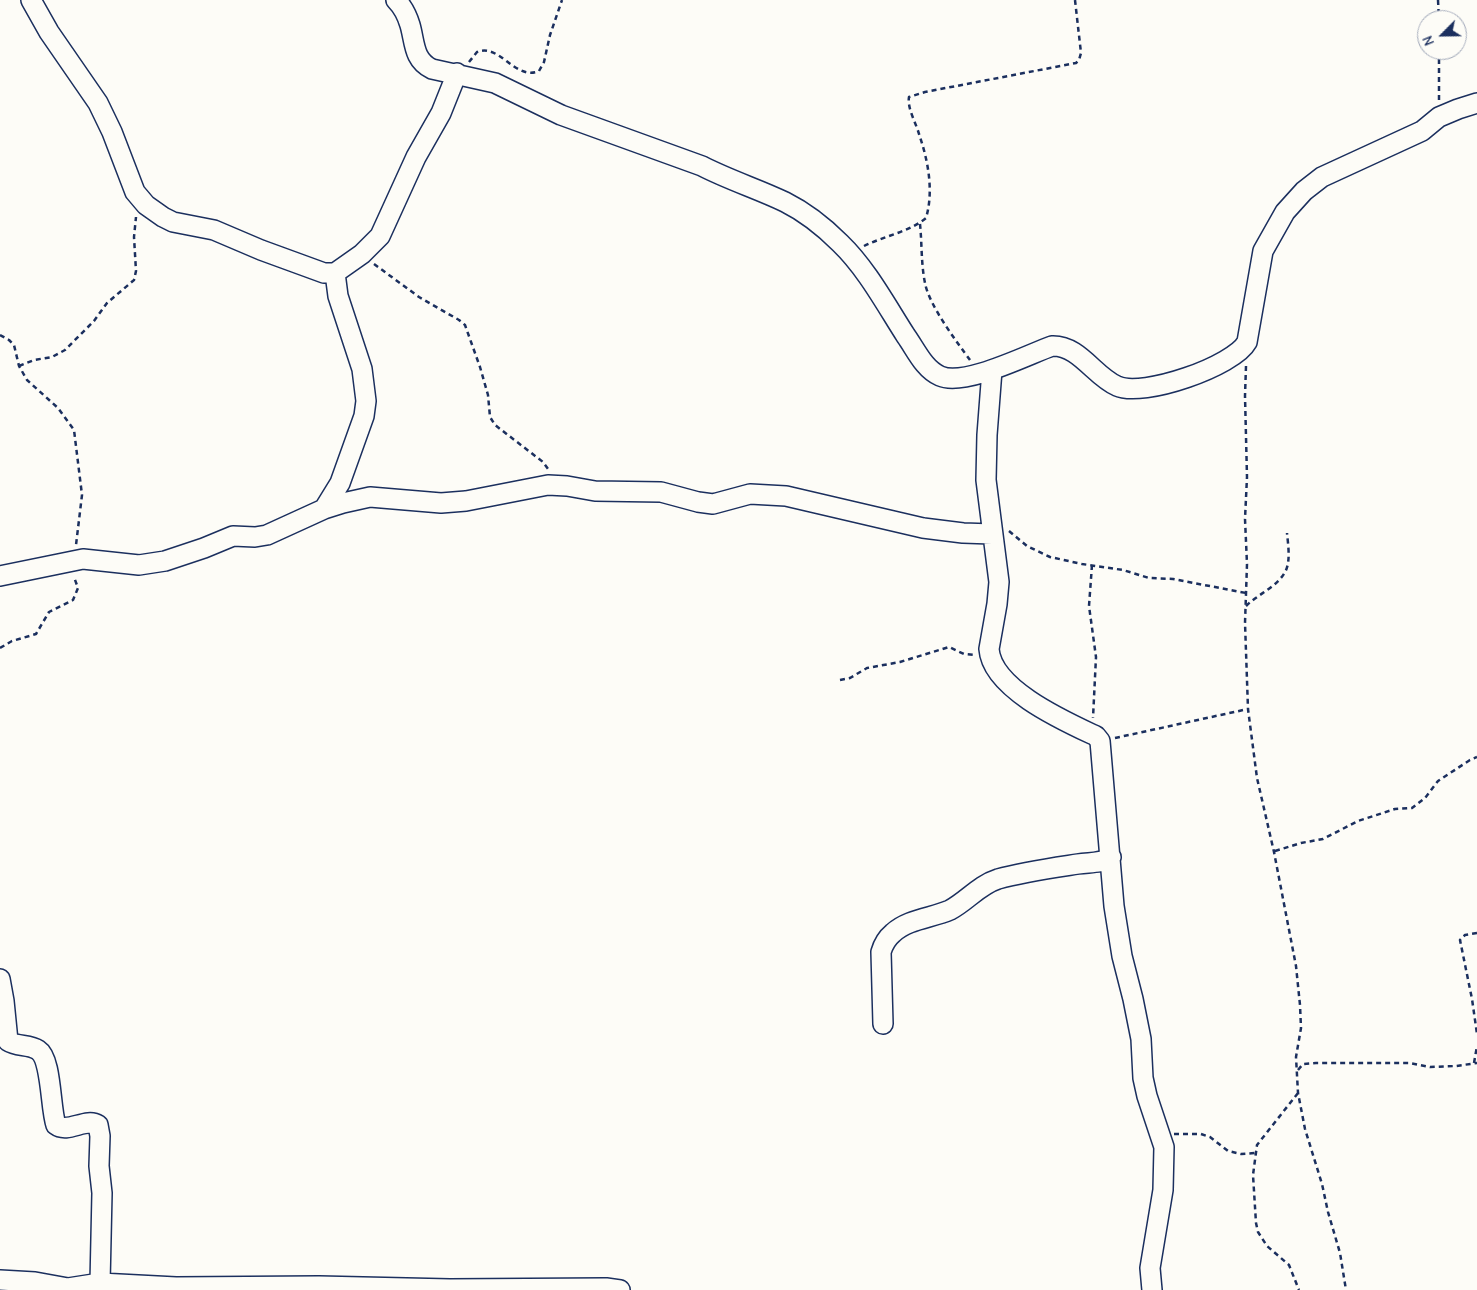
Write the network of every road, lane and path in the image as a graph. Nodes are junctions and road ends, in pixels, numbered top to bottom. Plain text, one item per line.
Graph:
1 (31, 0) edge
2 (396, 0) edge
3 (562, 0) edge
4 (1075, 0) edge
5 (1439, 60) edge
6 (460, 74) junction
7 (1477, 103) edge
8 (1439, 117) junction
9 (138, 198) junction
10 (920, 223) junction
11 (849, 253) junction
12 (362, 254) junction
13 (335, 273) junction
14 (0, 335) edge
15 (1248, 342) junction
16 (19, 366) junction
17 (986, 372) junction
18 (558, 486) junction
19 (324, 509) junction
20 (992, 527) junction
21 (1287, 533) dead end
22 (71, 562) junction
23 (1092, 565) junction
24 (0, 576) edge
25 (1246, 593) junction
26 (1245, 608) junction
27 (0, 648) edge
28 (990, 655) junction
29 (840, 680) dead end
30 (1248, 709) junction
31 (1096, 737) junction
32 (1477, 758) edge
33 (1274, 852) junction
34 (1111, 857) junction
35 (1477, 933) edge
36 (0, 980) edge
37 (883, 1024) dead end
38 (1477, 1034) edge
39 (1477, 1046) edge
40 (1476, 1063) edge
41 (1297, 1071) junction
42 (1298, 1093) junction
43 (1160, 1134) junction
44 (1256, 1153) junction
45 (0, 1280) edge
46 (100, 1283) junction
47 (490, 1289) edge
48 (620, 1290) edge
49 (1152, 1290) edge
50 (1299, 1290) edge
51 (1346, 1290) edge

1 - 9 street
2 - 6 street
3 - 6 path
4 - 10 path
5 - 8 path
6 - 11 street
6 - 12 street
7 - 8 street
8 - 15 street
9 - 13 street
9 - 16 path
10 - 11 path
10 - 17 path
11 - 17 street
12 - 13 street
12 - 18 path
13 - 19 street
14 - 16 path
15 - 17 street
15 - 25 path
16 - 22 path
17 - 20 street
18 - 19 street
18 - 20 street
19 - 22 street
20 - 23 path
20 - 28 street
21 - 26 path
22 - 24 street
22 - 27 path
23 - 25 path
23 - 31 path
25 - 26 path
26 - 30 path
28 - 29 path
28 - 31 street
30 - 31 path
30 - 33 path
31 - 34 street
32 - 33 path
33 - 41 path
34 - 37 street
34 - 43 street
35 - 38 path
36 - 46 street
39 - 40 path
40 - 41 path
41 - 42 path
42 - 44 path
42 - 51 path
43 - 44 path
43 - 49 street
44 - 50 path
45 - 46 street
46 - 47 street
47 - 48 street

